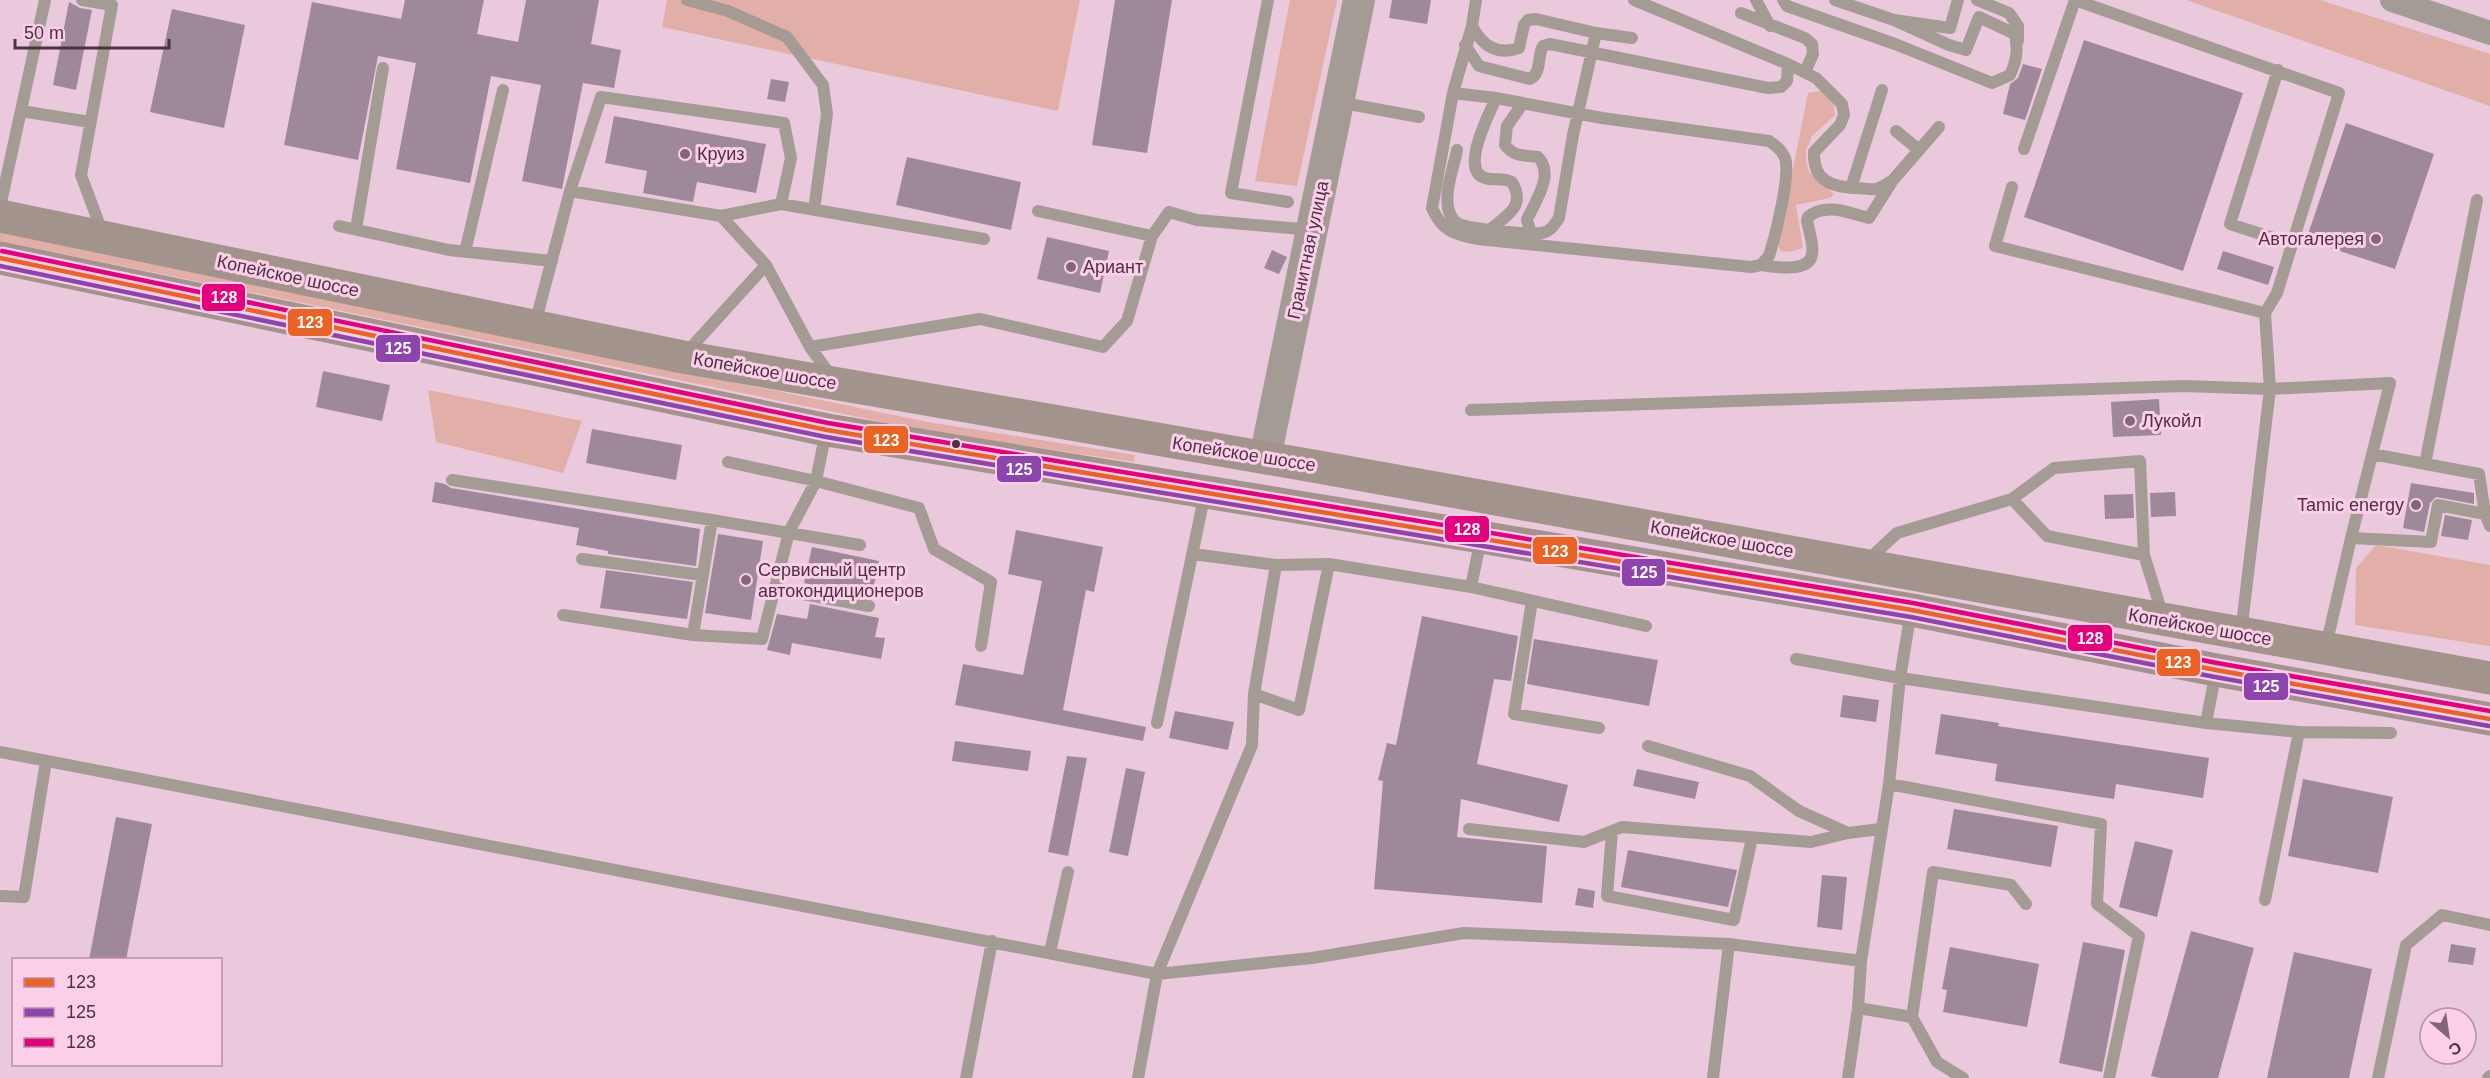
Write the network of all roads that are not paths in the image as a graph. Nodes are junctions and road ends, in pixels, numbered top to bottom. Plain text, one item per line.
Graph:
1 (45, 0) edge
2 (82, 0) edge
3 (687, 0) edge
4 (1268, 0) edge
5 (1359, 0) edge
6 (1476, 0) edge
7 (1634, 0) edge
8 (1756, 0) edge
9 (1783, 0) edge
10 (1835, 0) edge
11 (1958, 0) edge
12 (1977, 0) edge
13 (2075, 0) edge
14 (2392, 0) edge
15 (1741, 13) dead end
16 (1894, 20) junction
17 (1472, 26) junction
18 (1770, 26) junction
19 (1596, 33) junction
20 (2490, 33) edge
21 (1632, 38) dead end
22 (1465, 45) junction
23 (2018, 49) junction
24 (1592, 54) junction
25 (1788, 64) junction
26 (382, 68) dead end
27 (2278, 70) junction
28 (1805, 72) junction
29 (503, 90) dead end
30 (1882, 90) dead end
31 (1453, 93) junction
32 (1496, 98) junction
33 (1338, 102) junction
34 (1522, 103) junction
35 (21, 111) junction
36 (1579, 114) junction
37 (1419, 117) dead end
38 (90, 122) junction
39 (1939, 128) dead end
40 (1896, 131) dead end
41 (2024, 149) dead end
42 (1457, 150) dead end
43 (1919, 150) junction
44 (1893, 180) junction
45 (2012, 187) dead end
46 (1851, 188) junction
47 (570, 191) junction
48 (2477, 200) dead end
49 (1288, 202) dead end
50 (781, 204) junction
51 (0, 207) edge
52 (814, 210) junction
53 (1038, 211) dead end
54 (0, 216) edge
55 (721, 216) junction
56 (339, 226) dead end
57 (356, 229) junction
58 (1491, 229) junction
59 (1312, 230) junction
60 (1531, 233) junction
61 (1152, 236) junction
62 (104, 238) junction
63 (984, 239) dead end
64 (2292, 244) junction
65 (465, 252) junction
66 (0, 258) edge
67 (552, 261) junction
68 (766, 265) junction
69 (1761, 265) junction
70 (2265, 313) junction
71 (534, 327) junction
72 (810, 347) junction
73 (683, 357) junction
74 (837, 384) junction
75 (2270, 389) junction
76 (1471, 410) dead end
77 (827, 430) junction
78 (2372, 454) junction
79 (1265, 458) junction
80 (728, 462) dead end
81 (2425, 464) junction
82 (452, 480) dead end
83 (816, 481) junction
84 (1205, 492) junction
85 (1257, 500) junction
86 (2012, 500) junction
87 (2485, 514) junction
88 (712, 520) junction
89 (2490, 526) edge
90 (789, 532) junction
91 (1481, 537) junction
92 (2351, 538) junction
93 (860, 545) dead end
94 (1193, 554) junction
95 (2144, 555) junction
96 (582, 559) dead end
97 (1329, 564) junction
98 (1276, 565) junction
99 (1863, 565) junction
100 (702, 575) junction
101 (1471, 587) junction
102 (775, 589) junction
103 (1532, 601) junction
104 (869, 606) dead end
105 (1912, 610) junction
106 (563, 615) dead end
107 (2164, 621) junction
108 (1646, 626) dead end
109 (693, 634) junction
110 (2241, 634) junction
111 (981, 646) dead end
112 (2325, 649) junction
113 (1796, 659) dead end
114 (2216, 670) junction
115 (1899, 678) junction
116 (2490, 678) edge
117 (1254, 694) junction
118 (2490, 719) edge
119 (1158, 723) dead end
120 (2206, 723) junction
121 (1599, 728) dead end
122 (2299, 732) junction
123 (2391, 733) dead end
124 (1648, 746) dead end
125 (0, 752) edge
126 (46, 761) junction
127 (1889, 784) junction
128 (1469, 829) dead end
129 (1880, 829) junction
130 (1612, 831) junction
131 (1848, 833) junction
132 (1752, 838) junction
133 (1068, 872) dead end
134 (0, 896) edge
135 (2265, 900) dead end
136 (2026, 904) dead end
137 (2490, 925) edge
138 (992, 941) junction
139 (1729, 944) junction
140 (1050, 952) junction
141 (1861, 960) junction
142 (1157, 974) junction
143 (1858, 1008) junction
144 (1912, 1017) junction
145 (966, 1078) edge
146 (1138, 1078) edge
147 (1713, 1078) edge
148 (1848, 1078) edge
149 (1963, 1078) edge
150 (2109, 1078) edge
151 (2378, 1078) edge

1 - 35 lane
2 - 38 lane
3 - 52 lane
4 - 49 lane
5 - 33 street, Гранитная улица
6 - 17 lane
7 - 25 lane
8 - 18 lane
9 - 23 lane
10 - 16 lane
11 - 16 lane
12 - 23 lane
13 - 27 lane
13 - 41 lane
14 - 20 street
15 - 18 lane
16 - 23 lane
17 - 19 lane
17 - 22 lane
18 - 28 lane
19 - 21 lane
19 - 24 lane
22 - 24 lane
22 - 31 lane
24 - 25 lane
24 - 36 lane
25 - 28 lane
26 - 57 lane
27 - 64 lane
27 - 64 lane
28 - 46 lane
29 - 65 lane
30 - 46 lane
31 - 32 lane
31 - 69 lane
32 - 34 lane
32 - 58 lane
33 - 37 lane
33 - 59 street, Гранитная улица
34 - 36 lane
34 - 60 lane
35 - 38 lane
35 - 51 lane
36 - 60 lane
36 - 69 lane
38 - 62 lane
39 - 43 lane
40 - 43 lane
42 - 58 lane
43 - 44 lane
44 - 46 lane
44 - 69 lane
45 - 70 lane
47 - 50 lane
47 - 55 lane
47 - 67 lane
48 - 81 lane
50 - 52 lane
50 - 55 lane
52 - 63 lane
53 - 61 lane
54 - 62 main road, Копейское шоссе
55 - 68 lane
56 - 57 lane
57 - 65 lane
58 - 60 lane
59 - 61 lane
59 - 79 street, Гранитная улица
61 - 72 lane
62 - 71 main road, Копейское шоссе
64 - 70 lane
65 - 67 lane
66 - 77 main road
67 - 71 lane
68 - 72 lane
68 - 73 lane
70 - 75 lane
71 - 73 main road, Копейское шоссе
72 - 74 lane
73 - 74 main road, Копейское шоссе
74 - 79 main road, Копейское шоссе
75 - 76 lane
75 - 78 lane
75 - 110 lane
77 - 83 lane
77 - 84 main road
78 - 81 lane
78 - 92 lane
79 - 85 main road, Гранитная улица
79 - 99 main road, Копейское шоссе
80 - 83 lane
81 - 87 lane
82 - 88 lane
83 - 90 lane
83 - 111 lane
84 - 85 main road
84 - 94 lane
85 - 91 main road
86 - 95 lane
86 - 95 lane
86 - 99 lane
87 - 89 lane
87 - 92 lane
88 - 90 lane
88 - 100 lane
90 - 93 lane
90 - 102 lane
91 - 101 lane
91 - 105 main road
92 - 112 lane
94 - 98 lane
94 - 119 lane
95 - 107 lane
96 - 100 lane
97 - 98 lane
97 - 101 lane
97 - 117 lane
98 - 117 lane
99 - 107 main road, Копейское шоссе
100 - 109 lane
101 - 103 lane
102 - 104 lane
102 - 109 lane
103 - 108 lane
103 - 121 lane
105 - 114 main road
105 - 115 lane
106 - 109 lane
107 - 110 main road, Копейское шоссе
110 - 112 main road, Копейское шоссе
112 - 116 main road, Копейское шоссе
113 - 115 lane
114 - 118 main road
114 - 120 lane
115 - 120 lane
115 - 127 lane
117 - 142 lane
120 - 122 lane
122 - 123 lane
122 - 135 lane
124 - 131 lane
125 - 126 lane
126 - 134 lane
126 - 138 lane
127 - 129 lane
127 - 150 lane
128 - 130 lane
129 - 131 lane
129 - 141 lane
130 - 132 lane
130 - 132 lane
131 - 132 lane
133 - 140 lane
136 - 144 lane
137 - 151 lane
138 - 140 lane
138 - 145 lane
139 - 141 lane
139 - 142 lane
139 - 147 lane
140 - 142 lane
141 - 143 lane
142 - 146 lane
143 - 144 lane
143 - 148 lane
144 - 149 lane

